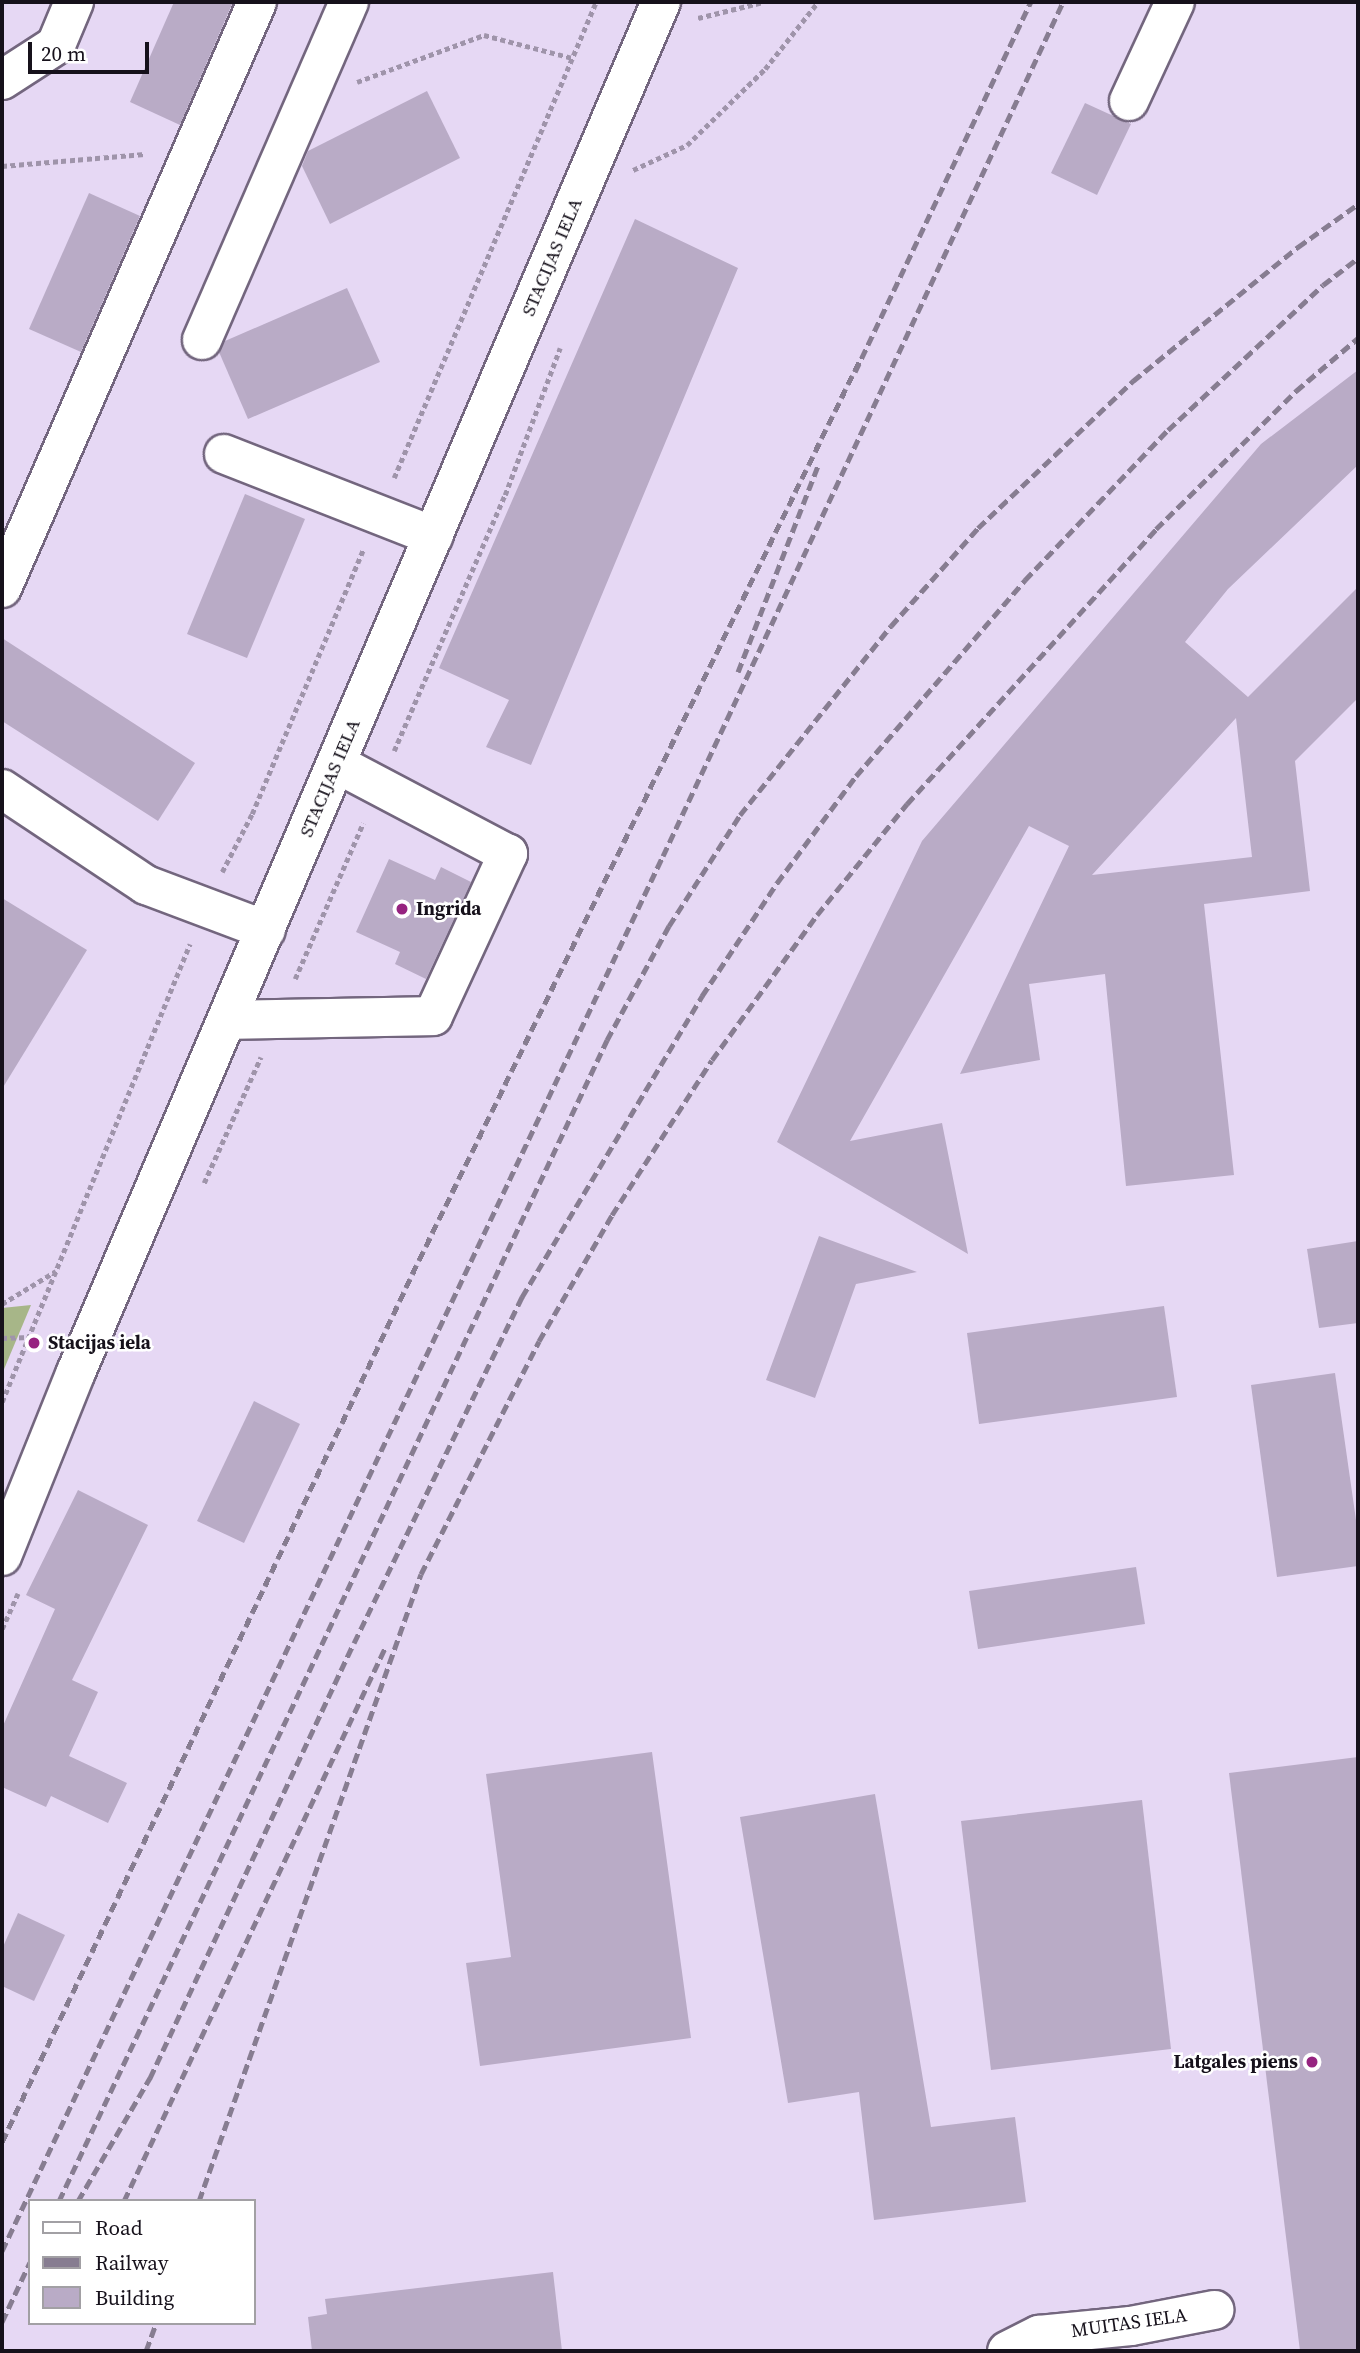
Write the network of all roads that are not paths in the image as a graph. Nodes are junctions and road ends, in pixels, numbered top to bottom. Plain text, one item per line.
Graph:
1 (74, 2) edge
2 (257, 2) edge
3 (349, 2) edge
4 (661, 2) edge
5 (1175, 2) edge
6 (2, 80) edge
7 (1129, 101) dead end
8 (202, 340) dead end
9 (224, 454) dead end
10 (433, 536) junction
11 (2, 588) edge
12 (337, 764) junction
13 (2, 789) edge
14 (266, 930) junction
15 (228, 1020) junction
16 (2, 1556) edge
17 (1214, 2310) dead end
18 (1007, 2351) edge

1 - 6 street
2 - 11 street
3 - 8 street
4 - 10 street, STACIJAS IELA
5 - 7 street
9 - 10 street
10 - 12 street, STACIJAS IELA
12 - 14 street, STACIJAS IELA
12 - 15 street
13 - 14 street
14 - 15 street, STACIJAS IELA
15 - 16 street, STACIJAS IELA
17 - 18 street, MUITAS IELA

